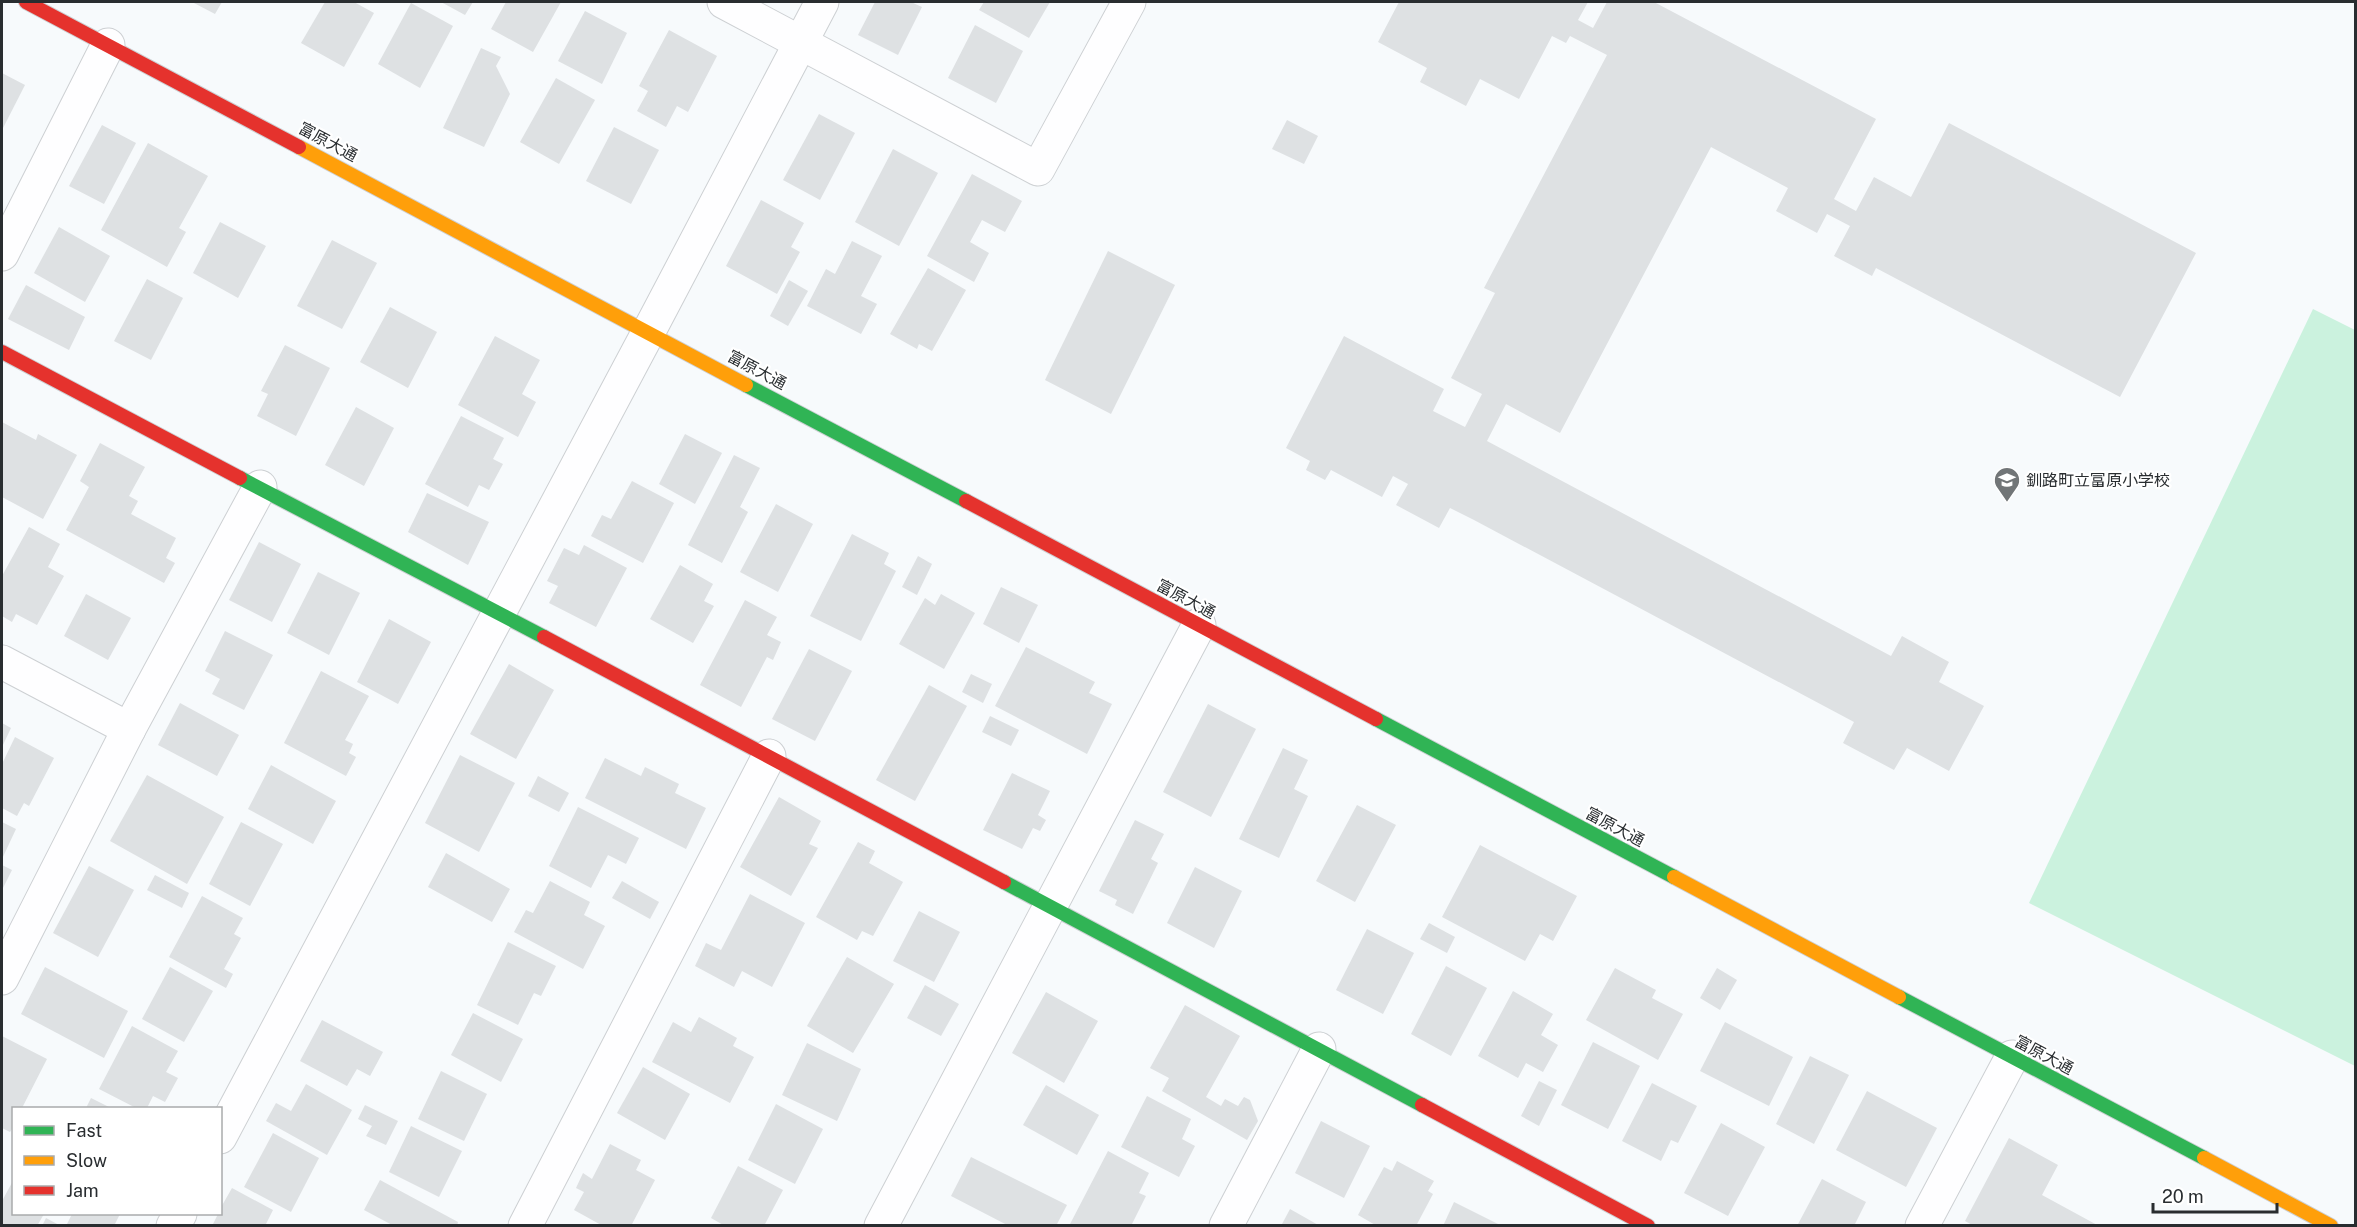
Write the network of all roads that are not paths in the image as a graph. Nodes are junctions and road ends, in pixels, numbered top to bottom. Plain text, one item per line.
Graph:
1 (26, 2) edge
2 (724, 2) edge
3 (822, 2) edge
4 (1129, 2) edge
5 (800, 42) junction
6 (108, 45) junction
7 (2, 254) edge
8 (650, 331) junction
9 (2, 352) edge
10 (260, 487) junction
11 (499, 615) junction
12 (1199, 625) junction
13 (2, 663) edge
14 (129, 729) junction
15 (769, 756) junction
16 (1050, 907) junction
17 (2, 978) edge
18 (1319, 1049) junction
19 (2012, 1057) junction
20 (222, 1133) edge
21 (525, 1226) edge
22 (881, 1226) edge
23 (1226, 1226) edge
24 (1648, 1226) edge
25 (1922, 1226) edge
26 (2331, 1226) edge

1 - 6 street, 富原大通
2 - 5 street
3 - 5 street
4 - 5 street
5 - 8 street
6 - 7 street
6 - 8 street, 富原大通
8 - 11 street
8 - 12 street, 富原大通
9 - 10 street
10 - 11 street
10 - 14 street
11 - 15 street
11 - 20 street
12 - 16 street
12 - 19 street, 富原大通
13 - 14 street
14 - 17 street
15 - 16 street
15 - 21 street
16 - 18 street
16 - 22 street
18 - 23 street
18 - 24 street
19 - 25 street
19 - 26 street, 富原大通

